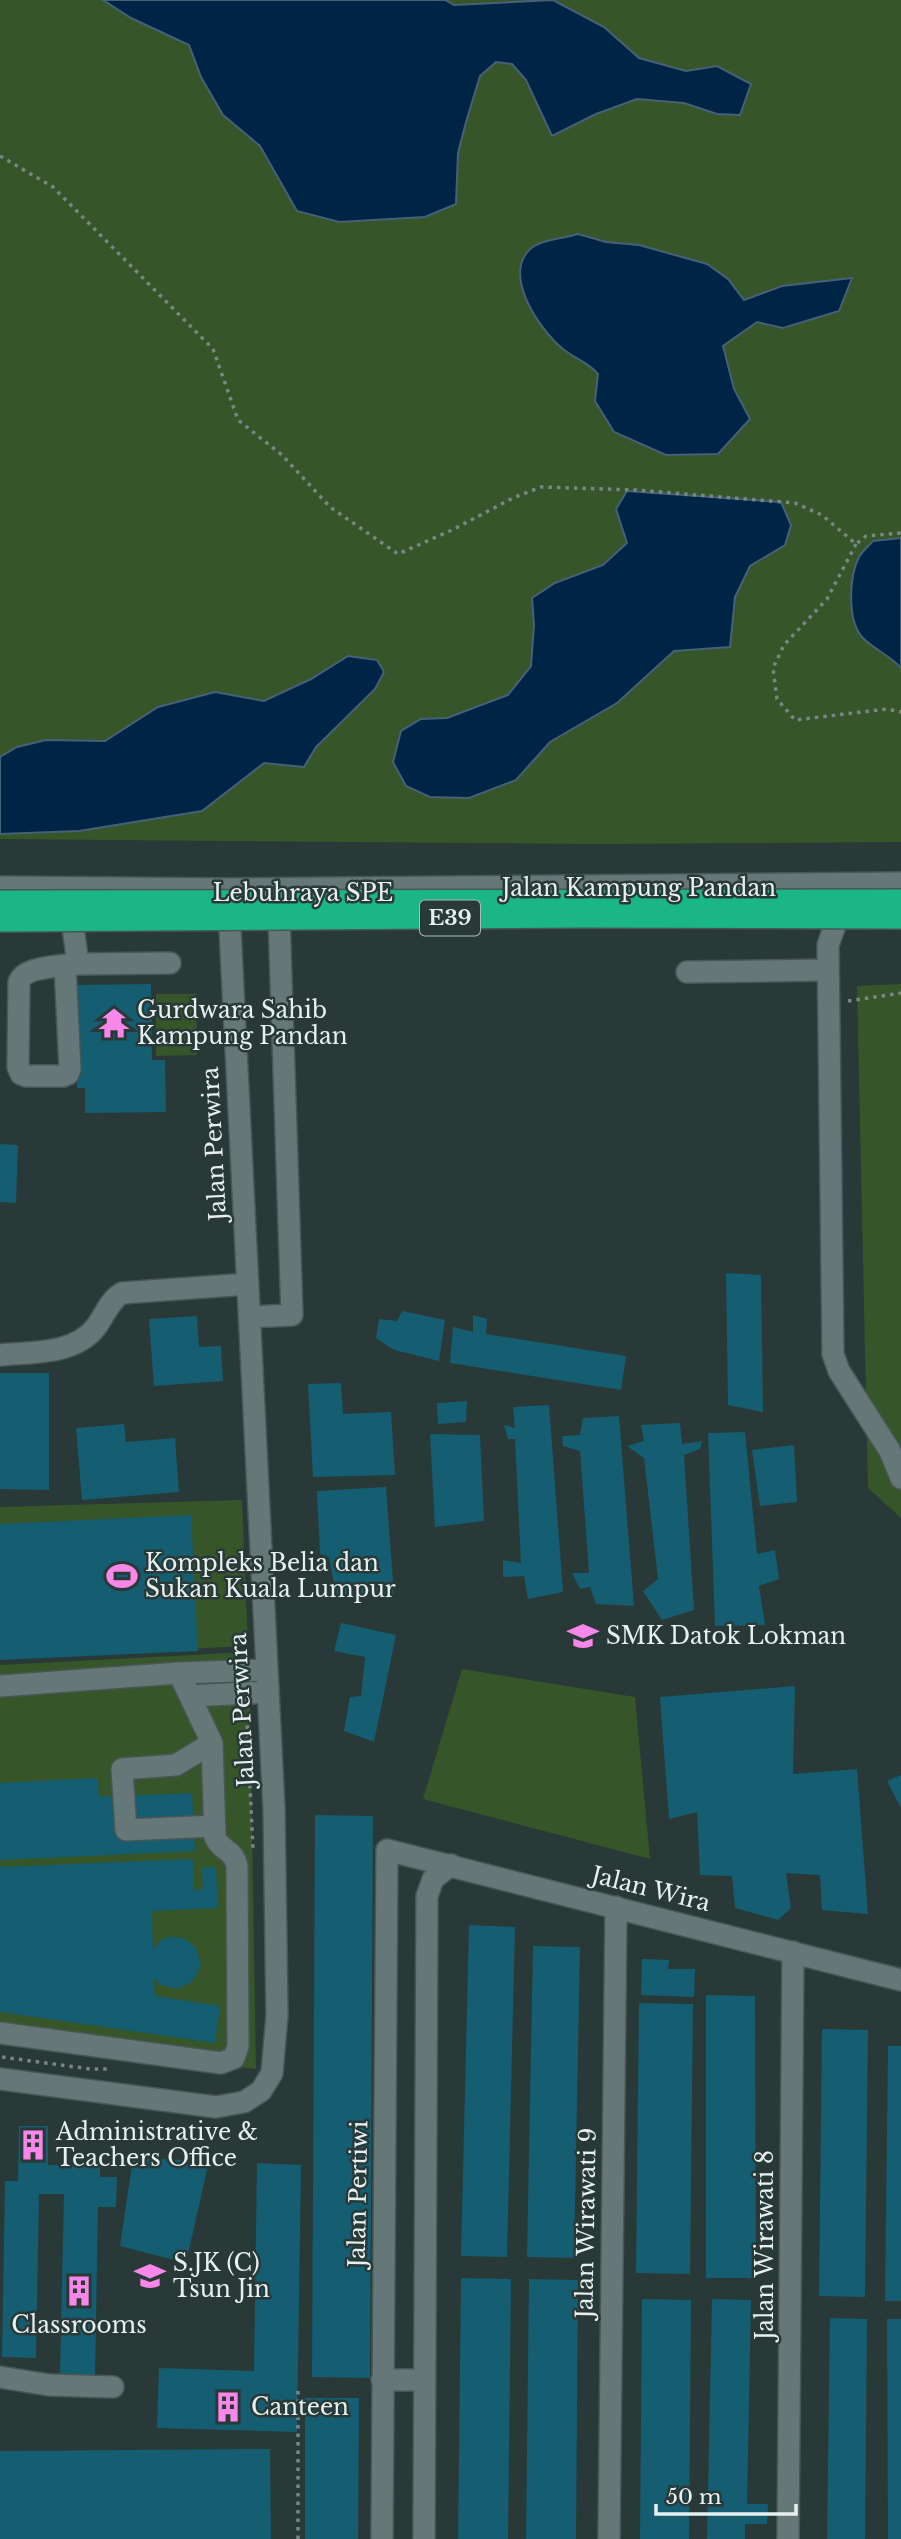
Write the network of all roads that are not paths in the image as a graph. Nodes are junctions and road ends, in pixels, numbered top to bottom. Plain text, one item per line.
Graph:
1 (901, 883) edge
2 (0, 887) edge
3 (228, 889) junction
4 (901, 900) edge
5 (0, 901) edge
6 (901, 913) edge
7 (839, 914) junction
8 (228, 916) junction
9 (279, 917) junction
10 (901, 918) edge
11 (72, 920) junction
12 (0, 921) edge
13 (170, 963) dead end
14 (72, 965) junction
15 (828, 970) junction
16 (687, 972) dead end
17 (248, 1284) junction
18 (250, 1317) junction
19 (0, 1355) edge
20 (901, 1478) edge
21 (266, 1670) junction
22 (179, 1674) junction
23 (0, 1686) edge
24 (268, 1692) junction
25 (190, 1696) junction
26 (212, 1743) junction
27 (176, 1765) junction
28 (213, 1783) junction
29 (215, 1826) junction
30 (387, 1850) joint
31 (451, 1866) junction
32 (615, 1908) junction
33 (793, 1952) junction
34 (901, 1980) edge
35 (0, 2033) edge
36 (0, 2079) edge
37 (0, 2377) edge
38 (382, 2380) junction
39 (425, 2380) junction
40 (113, 2387) dead end
41 (382, 2539) edge
42 (424, 2539) edge
43 (609, 2539) edge
44 (788, 2539) edge

1 - 3 street, Jalan Kampung Pandan
2 - 3 street, Jalan Kampung Pandan
3 - 8 street, Jalan Perwira
4 - 5 highway, Lebuhraya SPE / E39, bridge
6 - 7 street, Jalan Kampung Pandan
7 - 9 street, Jalan Kampung Pandan
7 - 15 street
8 - 9 street, Jalan Kampung Pandan
8 - 11 street, Jalan Kampung Pandan
8 - 17 street, Jalan Perwira
9 - 18 street
10 - 12 highway, Lebuhraya SPE / E39, bridge
11 - 12 street, Jalan Kampung Pandan
11 - 14 street
13 - 14 street
14 - 14 street
15 - 16 street
15 - 20 street
17 - 18 street, Jalan Perwira
17 - 19 street
18 - 21 street, Jalan Perwira
21 - 22 street
21 - 24 street, Jalan Perwira
22 - 23 street
22 - 25 street
24 - 25 street
24 - 36 street, Jalan Perwira
25 - 26 street
26 - 27 street
26 - 28 street
27 - 28 street
27 - 29 street
28 - 29 street
29 - 35 street
30 - 31 street, Jalan Wira
30 - 38 street, Jalan Pertiwi
31 - 32 street, Jalan Wira
31 - 39 street
32 - 33 street, Jalan Wira
32 - 43 street, Jalan Wirawati 9
33 - 34 street, Jalan Wira
33 - 44 street, Jalan Wirawati 8
37 - 40 street
38 - 39 street
38 - 41 street, Jalan Pertiwi
39 - 42 street

